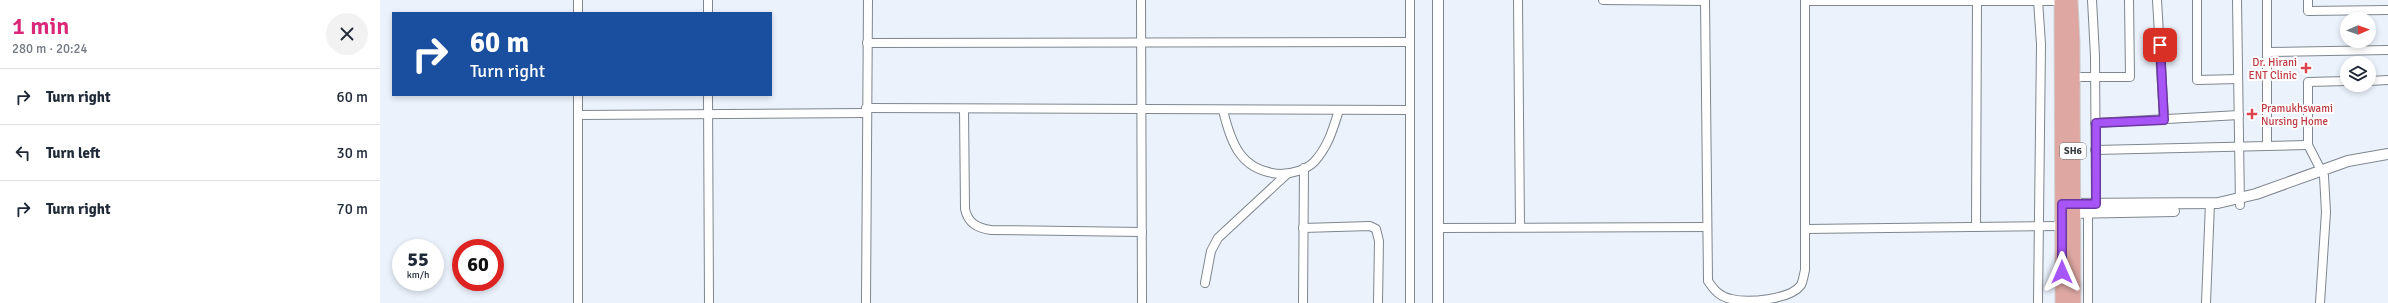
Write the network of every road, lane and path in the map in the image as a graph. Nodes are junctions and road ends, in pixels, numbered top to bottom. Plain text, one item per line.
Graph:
1 (578, 0) edge
2 (708, 0) edge
3 (868, 0) edge
4 (1141, 0) edge
5 (1410, 0) edge
6 (1438, 0) edge
7 (1442, 0) edge
8 (1518, 0) edge
9 (1603, 0) edge
10 (1705, 0) edge
11 (2038, 0) edge
12 (2064, 0) edge
13 (2092, 0) edge
14 (2129, 0) edge
15 (2157, 0) edge
16 (2197, 0) edge
17 (2237, 0) edge
18 (2268, 0) edge
19 (2308, 0) edge
20 (1805, 1) edge
21 (1977, 1) junction
22 (2388, 10) edge
23 (578, 12) edge
24 (708, 12) edge
25 (1141, 42) junction
26 (1410, 42) junction
27 (867, 43) junction
28 (2388, 50) edge
29 (2267, 52) junction
30 (2073, 77) junction
31 (2095, 77) junction
32 (2238, 79) junction
33 (2388, 80) edge
34 (2340, 81) edge
35 (2376, 81) edge
36 (578, 96) edge
37 (708, 96) edge
38 (964, 109) junction
39 (1142, 110) junction
40 (1223, 110) junction
41 (1339, 110) junction
42 (1410, 110) junction
43 (866, 111) junction
44 (708, 114) junction
45 (578, 115) junction
46 (2239, 115) junction
47 (2164, 120) junction
48 (2096, 123) junction
49 (2308, 145) junction
50 (2267, 146) junction
51 (2239, 147) junction
52 (2096, 150) junction
53 (2388, 154) edge
54 (2388, 160) edge
55 (1304, 168) junction
56 (1287, 174) junction
57 (2323, 174) junction
58 (2240, 202) junction
59 (2210, 206) junction
60 (2091, 207) junction
61 (2067, 212) junction
62 (1520, 227) junction
63 (1707, 227) junction
64 (1976, 227) junction
65 (2038, 227) junction
66 (1304, 228) junction
67 (1440, 228) junction
68 (1805, 229) junction
69 (1142, 232) junction
70 (1205, 284) dead end
71 (1755, 301) edge
72 (578, 303) edge
73 (709, 303) edge
74 (866, 303) edge
75 (1142, 303) edge
76 (1303, 303) edge
77 (1378, 303) edge
78 (1410, 303) edge
79 (1438, 303) edge
80 (1442, 303) edge
81 (2038, 303) edge
82 (2062, 303) edge
83 (2074, 303) edge
84 (2088, 303) edge
85 (2206, 303) edge
86 (2320, 303) edge

1 - 23 street
2 - 24 street
3 - 27 street
4 - 25 street
5 - 26 street
6 - 67 street
7 - 67 street
8 - 62 street
9 - 10 street
10 - 63 street
11 - 12 street
11 - 21 street
11 - 65 street
12 - 30 main road, SH6
12 - 61 main road, SH6
13 - 31 street
14 - 31 street
15 - 47 street
16 - 32 street
17 - 32 street
18 - 29 street
19 - 22 street
20 - 21 street
20 - 68 street
21 - 64 street
25 - 26 street
25 - 27 street
25 - 39 street
26 - 42 street
27 - 43 street
28 - 29 street
29 - 50 street
30 - 31 street
30 - 61 main road, SH6
31 - 48 street
32 - 46 street
33 - 35 street
34 - 49 street
36 - 45 street
37 - 44 street
38 - 39 street
38 - 43 street
38 - 69 street
39 - 40 street
39 - 69 street
40 - 41 street
40 - 56 street
41 - 42 street
41 - 55 street
42 - 78 street
43 - 44 street
43 - 74 street
44 - 45 street
44 - 73 street
45 - 72 street
46 - 47 street
46 - 51 street
47 - 48 street
48 - 52 street
49 - 50 street
49 - 57 street
50 - 51 street
51 - 52 street
51 - 58 street
52 - 60 street
53 - 57 street
54 - 57 street
55 - 56 street
55 - 66 street
56 - 70 street
57 - 58 street
57 - 86 street
58 - 59 street
59 - 60 street
59 - 85 street
60 - 61 street
60 - 84 street
61 - 65 street
61 - 82 main road, SH6
61 - 83 main road, SH6
62 - 63 street
62 - 67 street
63 - 71 street
64 - 65 street
64 - 68 street
65 - 81 street
66 - 76 street
66 - 77 street
67 - 79 street
67 - 80 street
68 - 71 street
69 - 75 street

